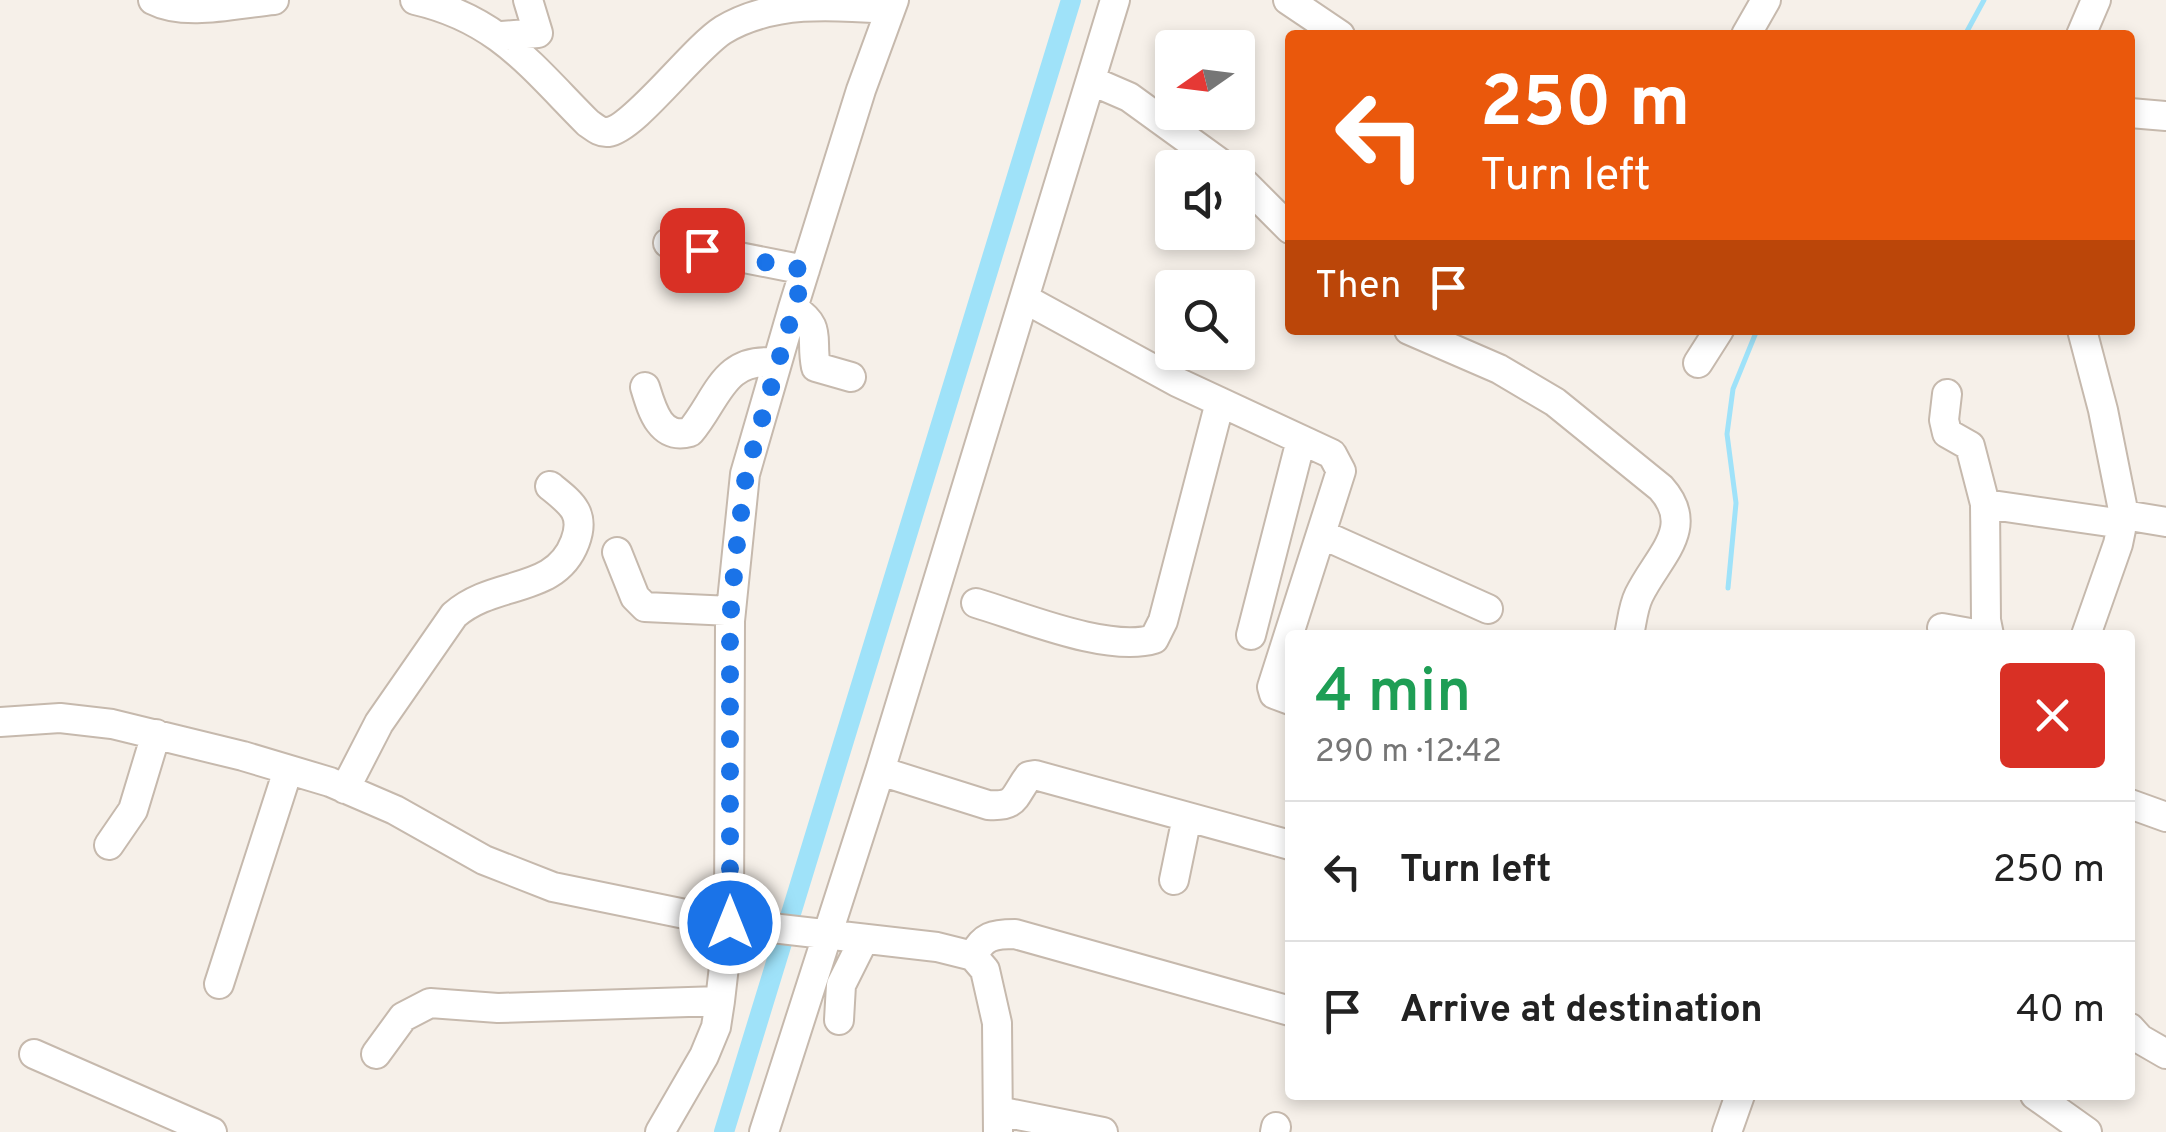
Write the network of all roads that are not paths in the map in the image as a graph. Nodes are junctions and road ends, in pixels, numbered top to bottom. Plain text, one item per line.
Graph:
1 (152, 0) edge
2 (274, 0) edge
3 (414, 0) edge
4 (528, 0) edge
5 (1115, 0) edge
6 (1288, 0) edge
7 (1766, 0) edge
8 (2096, 0) edge
9 (892, 4) edge
10 (1333, 30) edge
11 (1749, 30) edge
12 (2083, 30) edge
13 (502, 36) junction
14 (1092, 81) junction
15 (2135, 113) edge
16 (2166, 116) edge
17 (1202, 150) edge
18 (1255, 194) edge
19 (1285, 224) edge
20 (668, 243) dead end
21 (805, 270) junction
22 (1025, 299) junction
23 (793, 308) junction
24 (1421, 335) edge
25 (1716, 335) edge
26 (2083, 335) edge
27 (776, 363) junction
28 (1698, 363) dead end
29 (852, 377) dead end
30 (645, 386) dead end
31 (1948, 394) dead end
32 (1220, 402) junction
33 (1301, 440) junction
34 (550, 486) dead end
35 (1986, 504) junction
36 (2124, 520) junction
37 (2166, 522) edge
38 (1320, 534) junction
39 (617, 552) dead end
40 (976, 603) dead end
41 (1488, 609) dead end
42 (731, 611) junction
43 (1942, 628) dead end
44 (1290, 630) edge
45 (1630, 630) edge
46 (1953, 630) edge
47 (1989, 630) edge
48 (2088, 630) edge
49 (1251, 635) dead end
50 (1285, 646) edge
51 (1285, 698) edge
52 (0, 722) edge
53 (156, 734) junction
54 (288, 770) junction
55 (880, 771) junction
56 (345, 789) junction
57 (2135, 806) edge
58 (1188, 817) junction
59 (2166, 818) edge
60 (109, 844) dead end
61 (1285, 844) edge
62 (1174, 880) dead end
63 (730, 923) junction
64 (827, 935) junction
65 (864, 939) junction
66 (973, 956) junction
67 (219, 984) dead end
68 (720, 1001) junction
69 (1285, 1010) edge
70 (839, 1020) dead end
71 (2135, 1032) edge
72 (34, 1054) dead end
73 (376, 1054) dead end
74 (2166, 1054) edge
75 (1738, 1100) edge
76 (2042, 1100) edge
77 (998, 1122) edge
78 (185, 1126) edge
79 (212, 1132) edge
80 (660, 1132) edge
81 (764, 1132) edge
82 (1104, 1132) edge
83 (1727, 1132) edge
84 (2087, 1132) edge

1 - 2 street
3 - 13 street
4 - 13 street
5 - 14 street
6 - 10 street
7 - 11 street
8 - 12 street
9 - 13 street
9 - 21 street
14 - 17 street
14 - 22 street
15 - 16 street
18 - 19 street
20 - 21 street
21 - 23 street
22 - 32 street
22 - 55 street
23 - 27 street
23 - 29 street
24 - 45 street
25 - 28 street
26 - 36 street
27 - 30 street
27 - 42 street
31 - 35 street
32 - 33 street
32 - 40 street
33 - 38 street
33 - 49 street
34 - 56 street
35 - 36 street
35 - 47 street
36 - 37 street
36 - 48 street
38 - 41 street
38 - 44 street
39 - 42 street
42 - 63 street
43 - 46 street
50 - 51 street
52 - 53 street
53 - 54 street
53 - 60 street
54 - 56 street
54 - 67 street
55 - 58 street
55 - 64 street
56 - 63 street
57 - 59 street
58 - 61 street
58 - 62 street
63 - 64 street
63 - 68 street
64 - 65 street
64 - 81 street
65 - 66 street
65 - 70 street
66 - 69 street
66 - 77 street
68 - 73 street
68 - 80 street
71 - 74 street
72 - 78 street
75 - 83 street
76 - 84 street
77 - 82 street
78 - 79 street

